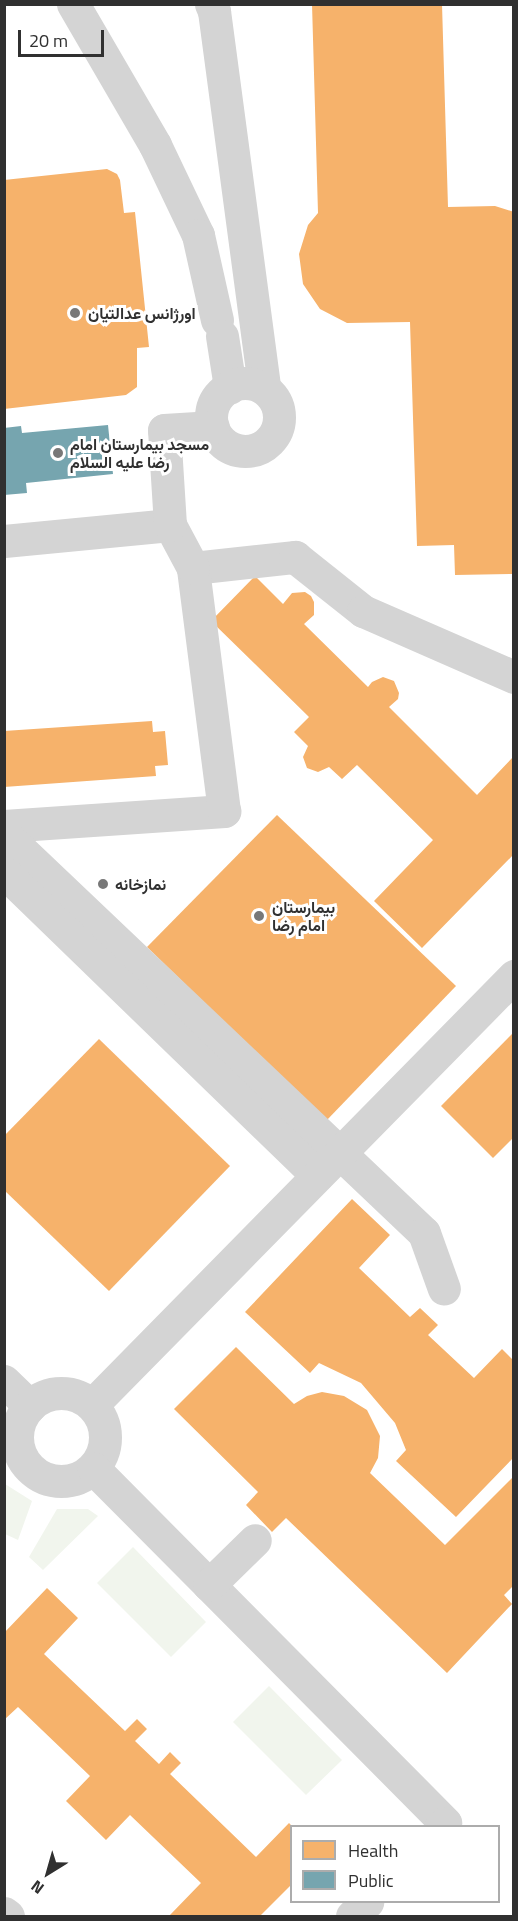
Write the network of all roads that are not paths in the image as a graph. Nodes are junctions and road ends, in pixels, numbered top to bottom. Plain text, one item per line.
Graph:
1 (74, 4) edge
2 (214, 7) edge
3 (230, 387) junction
4 (264, 388) junction
5 (213, 427) junction
6 (170, 521) junction
7 (4, 532) edge
8 (4, 541) edge
9 (197, 568) junction
10 (513, 677) edge
11 (4, 825) edge
12 (4, 834) edge
13 (4, 872) edge
14 (132, 975) junction
15 (513, 976) edge
16 (340, 1152) junction
17 (317, 1175) junction
18 (444, 1289) dead end
19 (4, 1381) edge
20 (92, 1405) junction
21 (30, 1406) junction
22 (93, 1468) junction
23 (255, 1540) dead end
24 (209, 1585) junction
25 (443, 1825) edge
26 (366, 1903) edge
27 (352, 1917) edge

1 - 3 lane
2 - 4 lane
3 - 4 lane
3 - 5 lane
4 - 5 lane
5 - 6 lane
6 - 7 lane
6 - 8 lane
6 - 9 lane
9 - 10 lane
9 - 11 lane
12 - 14 lane
13 - 14 lane
14 - 16 lane
14 - 17 lane
15 - 16 lane
16 - 17 lane
16 - 18 lane
17 - 20 lane
19 - 21 lane
20 - 21 lane
20 - 22 lane
21 - 22 lane
22 - 24 lane
23 - 24 lane
24 - 25 lane
26 - 27 lane

